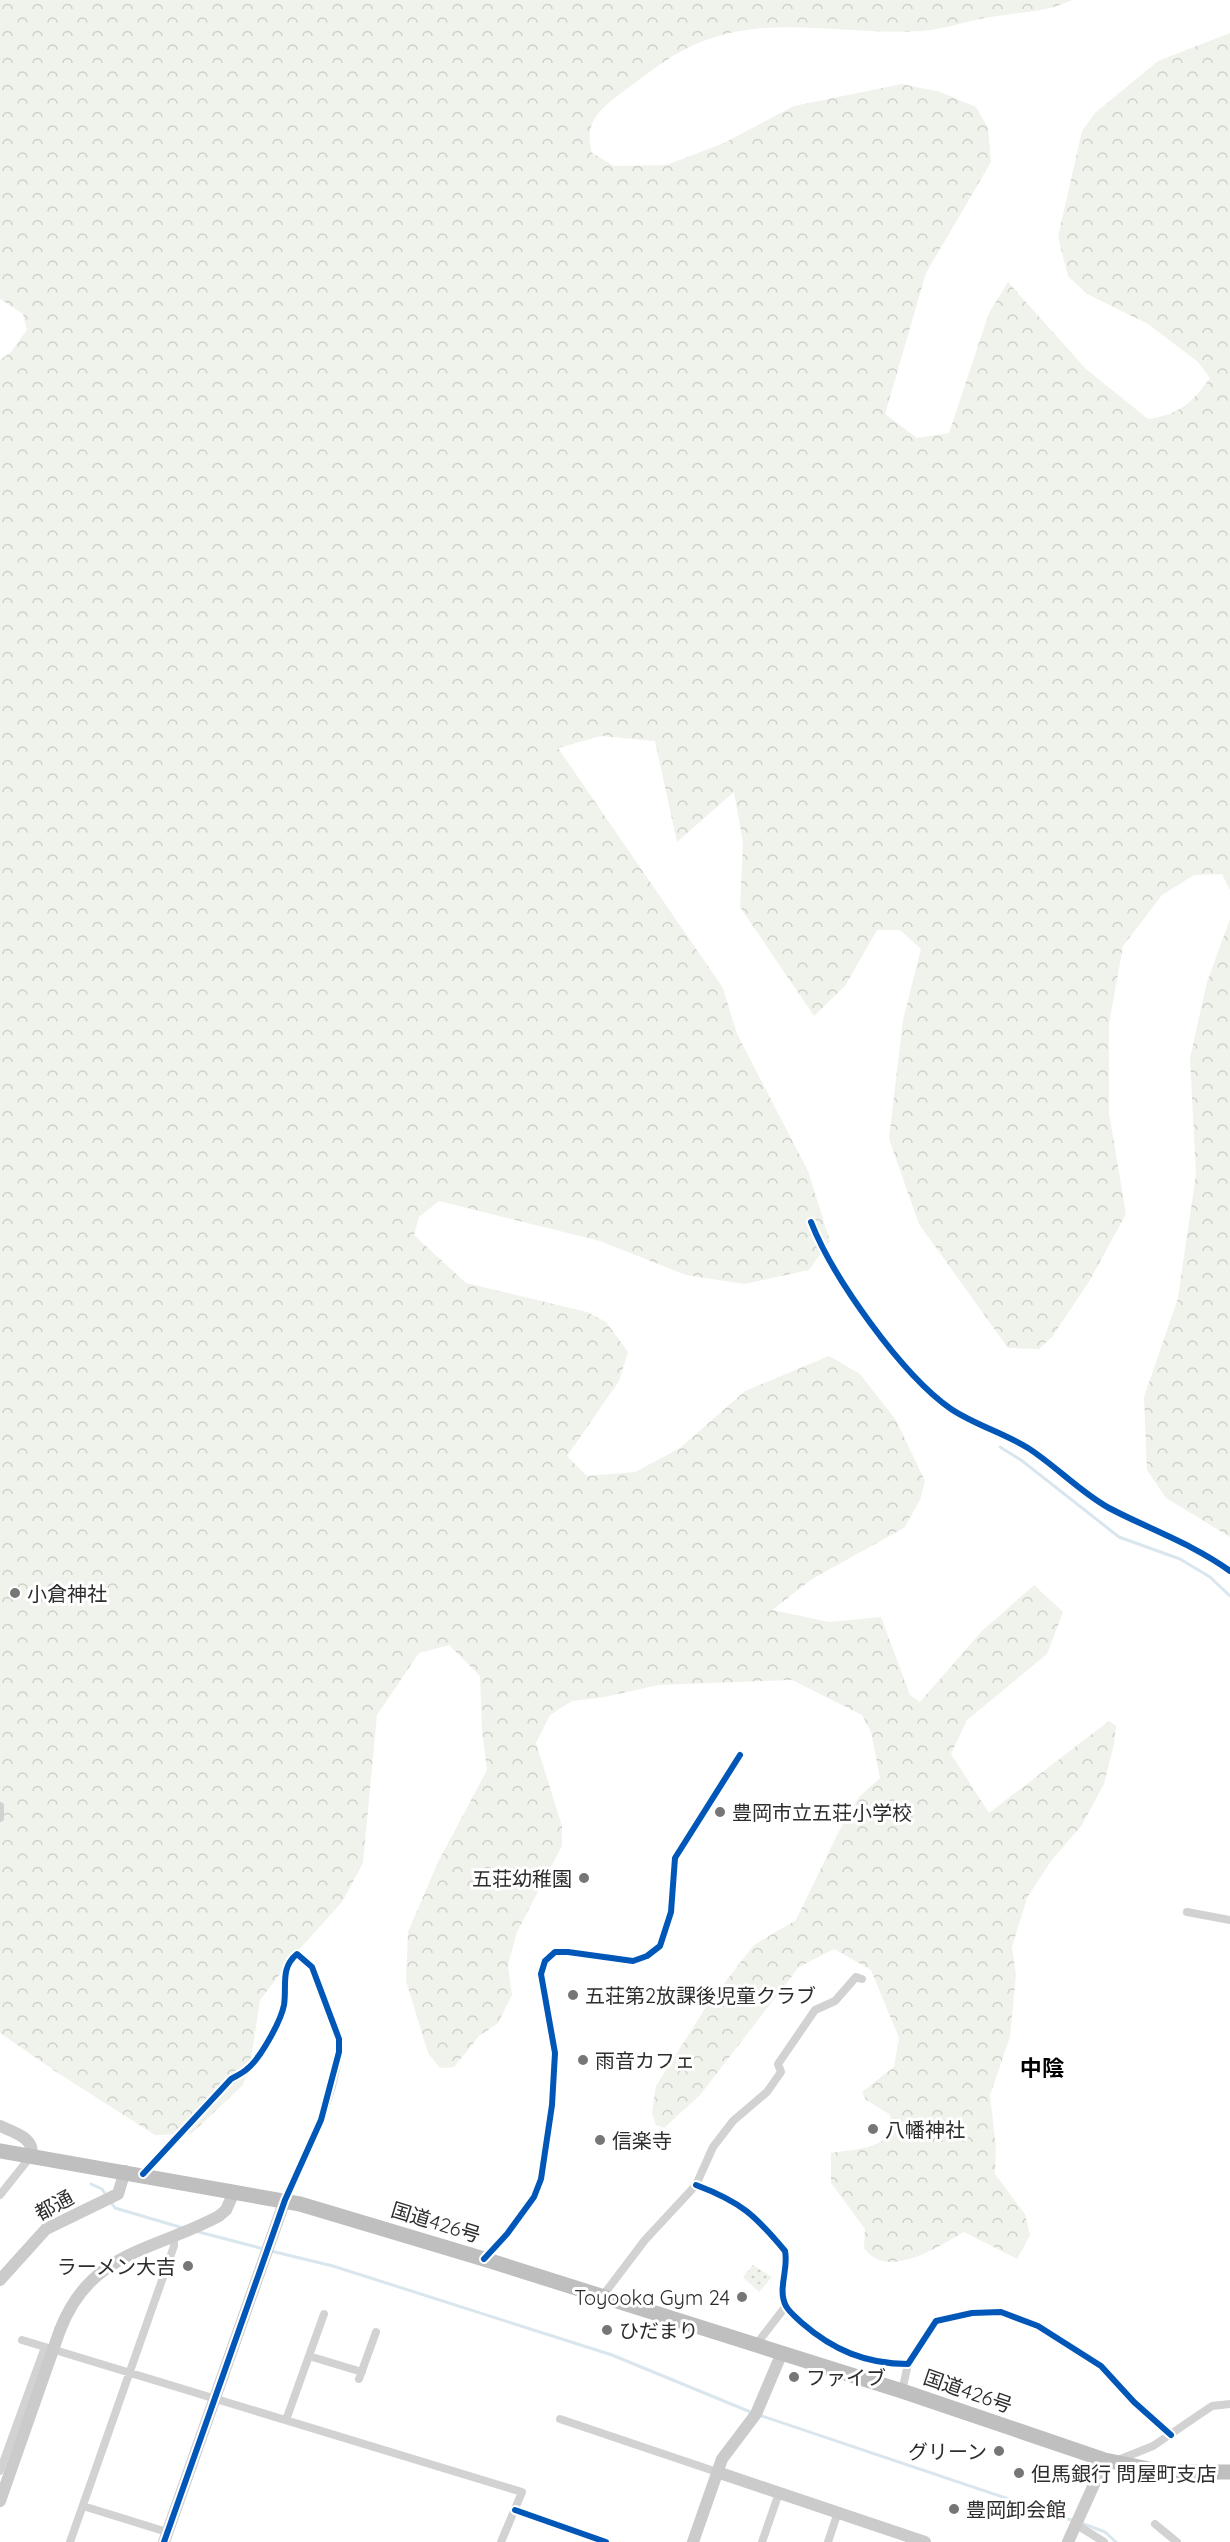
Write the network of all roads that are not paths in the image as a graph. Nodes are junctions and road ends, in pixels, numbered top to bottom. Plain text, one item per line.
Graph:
1 (811, 1221) dead end
2 (1230, 1571) edge
3 (740, 1755) dead end
4 (0, 1806) edge
5 (0, 1818) edge
6 (1186, 1912) dead end
7 (1230, 1920) edge
8 (862, 1979) dead end
9 (0, 2126) edge
10 (0, 2151) edge
11 (31, 2156) junction
12 (125, 2171) junction
13 (143, 2174) junction
14 (696, 2185) junction
15 (234, 2192) junction
16 (0, 2195) edge
17 (285, 2200) junction
18 (175, 2234) junction
19 (484, 2259) junction
20 (0, 2280) edge
21 (601, 2298) junction
22 (786, 2306) junction
23 (324, 2314) dead end
24 (376, 2332) dead end
25 (22, 2340) dead end
26 (754, 2346) junction
27 (45, 2347) junction
28 (782, 2355) junction
29 (309, 2356) junction
30 (908, 2364) junction
31 (130, 2372) junction
32 (902, 2391) junction
33 (215, 2397) junction
34 (1230, 2404) edge
35 (560, 2419) dead end
36 (286, 2420) junction
37 (1171, 2435) junction
38 (1109, 2461) junction
39 (0, 2471) edge
40 (717, 2472) junction
41 (1230, 2472) edge
42 (779, 2493) junction
43 (0, 2501) edge
44 (82, 2506) junction
45 (515, 2510) junction
46 (838, 2512) junction
47 (1155, 2524) dead end
48 (1077, 2525) junction
49 (165, 2537) edge
50 (895, 2537) edge
51 (70, 2542) edge
52 (501, 2542) edge
53 (606, 2542) edge
54 (693, 2542) edge
55 (762, 2542) edge
56 (828, 2542) edge
57 (925, 2542) edge
58 (1068, 2542) edge
59 (1104, 2542) edge
60 (1177, 2542) edge

1 - 2 street
3 - 19 street
4 - 5 street
6 - 7 street
8 - 14 street
9 - 11 street
10 - 11 highway, 国道426号
11 - 12 highway, 国道426号
11 - 16 street
12 - 13 highway, 国道426号
12 - 20 street, 都通
13 - 15 highway, 国道426号
13 - 17 street
14 - 21 street
14 - 22 street
15 - 17 highway, 国道426号
15 - 18 street
17 - 19 highway, 国道426号
17 - 33 street
18 - 31 street
18 - 43 street, bridge
19 - 21 highway, 国道426号
21 - 26 highway, 国道426号
22 - 26 street
22 - 30 street
23 - 29 street
24 - 29 street
25 - 27 street
26 - 28 highway, 国道426号
27 - 31 street
27 - 39 street
28 - 32 highway, 国道426号
28 - 40 street
29 - 36 street
30 - 32 street
30 - 37 street
31 - 33 street
31 - 44 street
32 - 38 highway, 国道426号
33 - 36 street
33 - 49 street
34 - 37 street
35 - 40 street
36 - 45 street
37 - 38 street
38 - 41 highway, 国道426号
38 - 48 street
40 - 42 street
40 - 54 street
42 - 46 street
42 - 55 street
44 - 49 street
44 - 51 street
45 - 52 street
45 - 53 street
46 - 50 street
46 - 56 street
47 - 60 street
48 - 58 street
48 - 59 street
50 - 57 street

